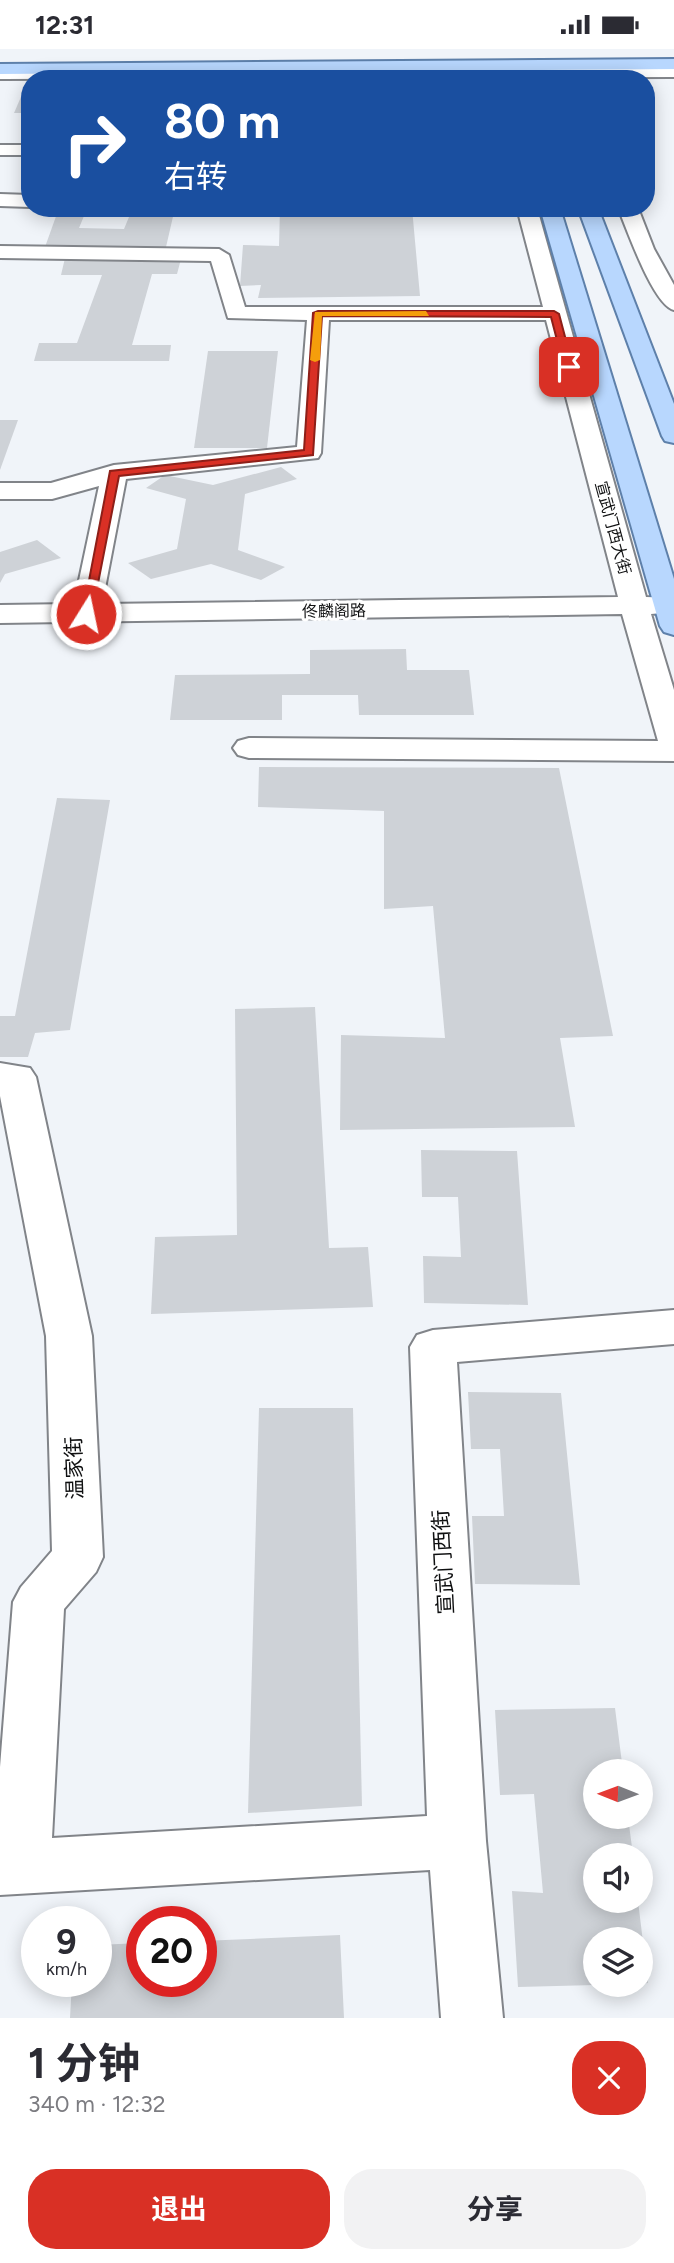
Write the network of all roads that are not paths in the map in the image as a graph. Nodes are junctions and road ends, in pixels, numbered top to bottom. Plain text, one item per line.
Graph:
1 (63, 52) dead end
2 (674, 53) edge
3 (0, 58) edge
4 (85, 58) junction
5 (449, 62) edge
6 (500, 63) edge
7 (537, 64) edge
8 (581, 64) edge
9 (674, 64) edge
10 (345, 70) edge
11 (651, 70) edge
12 (655, 70) edge
13 (0, 72) edge
14 (21, 72) edge
15 (674, 72) edge
16 (0, 150) edge
17 (21, 150) edge
18 (0, 200) edge
19 (21, 201) edge
20 (510, 217) edge
21 (529, 217) edge
22 (553, 217) edge
23 (591, 217) edge
24 (634, 217) edge
25 (601, 248) junction
26 (654, 249) junction
27 (0, 252) edge
28 (674, 304) edge
29 (318, 313) junction
30 (554, 314) junction
31 (582, 314) junction
32 (674, 436) edge
33 (114, 473) junction
34 (0, 491) edge
35 (634, 605) junction
36 (0, 614) edge
37 (86, 614) junction
38 (671, 616) edge
39 (674, 742) edge
40 (249, 748) dead end
41 (674, 751) edge
42 (0, 1076) edge
43 (674, 1327) edge
44 (457, 1841) junction
45 (11, 1867) edge
46 (472, 2018) edge

1 - 4 street
2 - 8 main road
3 - 4 main road
4 - 5 main road
5 - 6 street
5 - 6 main road
5 - 10 street
6 - 7 street
7 - 8 street
8 - 9 main road
8 - 11 street
12 - 15 street
13 - 14 street
16 - 17 street
18 - 19 street
20 - 30 street, 宣武门西大街
21 - 30 street, 宣武门西大街
22 - 31 main road, 宣武门西大街
23 - 25 main road
24 - 26 street
25 - 26 street
25 - 32 main road
26 - 28 street
27 - 29 street
29 - 30 street
29 - 33 street
30 - 31 main road
30 - 35 street, 宣武门西大街
31 - 38 main road, 宣武门西大街
33 - 34 street
33 - 37 street
35 - 37 street, 佟麟阁路
35 - 38 street, 佟麟阁路
35 - 39 street, 宣武门西大街
36 - 37 street, 佟麟阁路
40 - 41 street
42 - 45 street, 温家街
43 - 44 street, 宣武门西街
44 - 45 street
44 - 46 street, 宣武门西街

